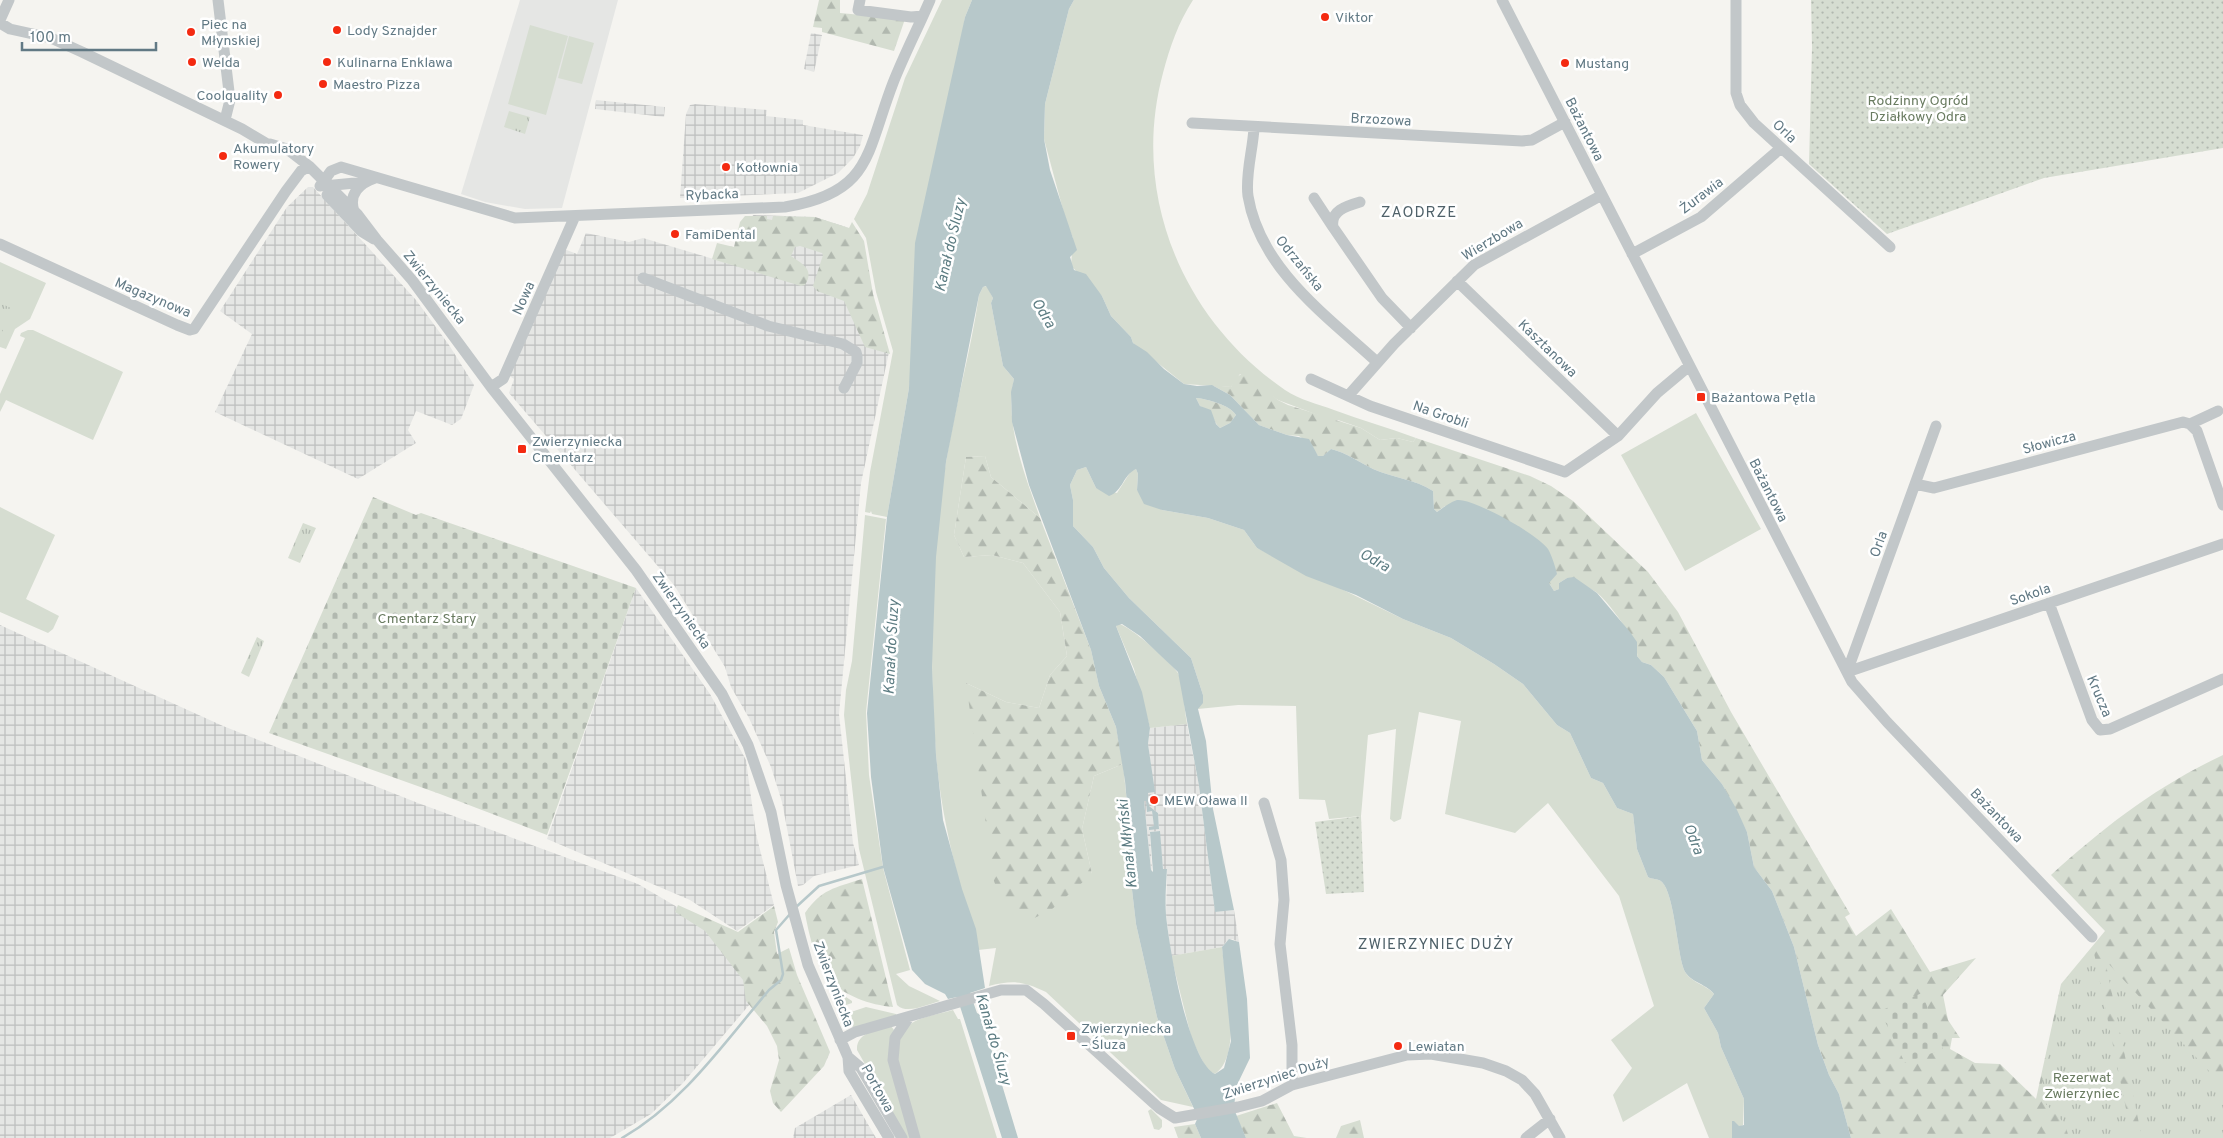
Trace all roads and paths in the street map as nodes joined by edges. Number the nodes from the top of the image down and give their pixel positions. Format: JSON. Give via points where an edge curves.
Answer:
{"nodes":[{"id":1,"x":9,"y":0,"type":"edge"},
{"id":2,"x":218,"y":0,"type":"edge"},
{"id":3,"x":860,"y":0,"type":"edge"},
{"id":4,"x":930,"y":0,"type":"edge"},
{"id":5,"x":1502,"y":0,"type":"edge"},
{"id":6,"x":1736,"y":0,"type":"edge"},
{"id":7,"x":923,"y":16,"type":"junction"},
{"id":8,"x":0,"y":21,"type":"edge"},
{"id":9,"x":225,"y":120,"type":"junction"},
{"id":10,"x":1565,"y":122,"type":"junction"},
{"id":11,"x":1192,"y":123,"type":"dead end"},
{"id":12,"x":1254,"y":128,"type":"junction"},
{"id":13,"x":1781,"y":148,"type":"junction"},
{"id":14,"x":305,"y":168,"type":"junction"},
{"id":15,"x":370,"y":180,"type":"junction"},
{"id":16,"x":324,"y":184,"type":"junction"},
{"id":17,"x":1602,"y":196,"type":"junction"},
{"id":18,"x":1314,"y":198,"type":"dead end"},
{"id":19,"x":1360,"y":202,"type":"dead end"},
{"id":20,"x":354,"y":211,"type":"junction"},
{"id":21,"x":575,"y":216,"type":"junction"},
{"id":22,"x":1333,"y":227,"type":"junction"},
{"id":23,"x":377,"y":240,"type":"junction"},
{"id":24,"x":0,"y":244,"type":"edge"},
{"id":25,"x":1890,"y":247,"type":"dead end"},
{"id":26,"x":1632,"y":254,"type":"junction"},
{"id":27,"x":643,"y":278,"type":"dead end"},
{"id":28,"x":1457,"y":281,"type":"junction"},
{"id":29,"x":1411,"y":328,"type":"junction"},
{"id":30,"x":1377,"y":362,"type":"junction"},
{"id":31,"x":1688,"y":366,"type":"junction"},
{"id":32,"x":1310,"y":379,"type":"dead end"},
{"id":33,"x":491,"y":387,"type":"junction"},
{"id":34,"x":844,"y":388,"type":"dead end"},
{"id":35,"x":1348,"y":396,"type":"junction"},
{"id":36,"x":2218,"y":412,"type":"dead end"},
{"id":37,"x":2190,"y":424,"type":"junction"},
{"id":38,"x":1936,"y":426,"type":"dead end"},
{"id":39,"x":1618,"y":436,"type":"junction"},
{"id":40,"x":1915,"y":484,"type":"junction"},
{"id":41,"x":2223,"y":505,"type":"edge"},
{"id":42,"x":2223,"y":544,"type":"edge"},
{"id":43,"x":2048,"y":603,"type":"junction"},
{"id":44,"x":1846,"y":672,"type":"junction"},
{"id":45,"x":2223,"y":679,"type":"edge"},
{"id":46,"x":1264,"y":803,"type":"dead end"},
{"id":47,"x":2092,"y":937,"type":"dead end"},
{"id":48,"x":910,"y":1017,"type":"junction"},
{"id":49,"x":840,"y":1040,"type":"junction"},
{"id":50,"x":848,"y":1057,"type":"junction"},
{"id":51,"x":1292,"y":1085,"type":"junction"},
{"id":52,"x":1550,"y":1119,"type":"junction"},
{"id":53,"x":889,"y":1138,"type":"edge"},
{"id":54,"x":902,"y":1138,"type":"edge"},
{"id":55,"x":915,"y":1138,"type":"edge"},
{"id":56,"x":1526,"y":1138,"type":"edge"},
{"id":57,"x":1560,"y":1138,"type":"edge"}],
"edges":[{"from":1,"to":8,"type":"street"},
{"from":2,"to":9,"type":"street","via":[[230,100]]},
{"from":3,"to":7,"type":"street","via":[[858,10]]},
{"from":4,"to":7,"type":"street","name":"Rybacka"},
{"from":5,"to":10,"type":"street","name":"Bażantowa"},
{"from":6,"to":13,"type":"street","name":"Orla","via":[[1737,99],[1746,114]]},
{"from":7,"to":21,"type":"street","name":"Rybacka","via":[[893,84],[870,153],[849,181],[830,196],[785,206]]},
{"from":8,"to":9,"type":"street","name":"Zwierzyniecka","via":[[10,29],[51,38]]},
{"from":9,"to":14,"type":"street","name":"Zwierzyniecka","via":[[270,144]]},
{"from":10,"to":12,"type":"street","name":"Brzozowa","via":[[1532,140],[1522,141]]},
{"from":10,"to":17,"type":"street","name":"Bażantowa"},
{"from":11,"to":12,"type":"street","name":"Brzozowa"},
{"from":12,"to":30,"type":"street","name":"Odrzańska","via":[[1248,196],[1262,240],[1305,296]]},
{"from":13,"to":25,"type":"street","name":"Orla"},
{"from":13,"to":26,"type":"street","name":"Żurawia","via":[[1701,217]]},
{"from":14,"to":16,"type":"street","name":"Zwierzyniecka"},
{"from":14,"to":24,"type":"street","name":"Magazynowa","via":[[197,326],[190,330]]},
{"from":15,"to":16,"type":"street","name":"Rybacka"},
{"from":15,"to":16,"type":"street","name":"Rybacka","via":[[341,167],[332,171]]},
{"from":15,"to":20,"type":"street","via":[[359,186],[352,197]]},
{"from":15,"to":21,"type":"street","name":"Rybacka","via":[[502,215],[524,218]]},
{"from":16,"to":20,"type":"street","name":"Zwierzyniecka"},
{"from":16,"to":23,"type":"street","name":"Zwierzyniecka","via":[[361,231]]},
{"from":17,"to":26,"type":"street","name":"Bażantowa"},
{"from":17,"to":28,"type":"street","name":"Wierzbowa","via":[[1493,253]]},
{"from":18,"to":22,"type":"street"},
{"from":19,"to":22,"type":"street","via":[[1335,214]]},
{"from":20,"to":23,"type":"street","name":"Zwierzyniecka"},
{"from":21,"to":33,"type":"street","name":"Nowa","via":[[503,379]]},
{"from":22,"to":29,"type":"street","via":[[1382,298]]},
{"from":23,"to":33,"type":"street","name":"Zwierzyniecka","via":[[430,302]]},
{"from":26,"to":31,"type":"street","name":"Bażantowa"},
{"from":27,"to":34,"type":"street","via":[[768,326],[843,344],[857,356],[857,363]]},
{"from":28,"to":29,"type":"street","name":"Wierzbowa"},
{"from":28,"to":39,"type":"street","name":"Kasztanowa"},
{"from":29,"to":30,"type":"street","name":"Wierzbowa"},
{"from":30,"to":35,"type":"street","name":"Wierzbowa"},
{"from":31,"to":39,"type":"street","via":[[1657,393]]},
{"from":31,"to":44,"type":"street","name":"Bażantowa"},
{"from":32,"to":35,"type":"street","name":"Na Grobli"},
{"from":33,"to":49,"type":"street","name":"Zwierzyniecka","via":[[636,570],[722,694],[748,745],[768,802],[800,940]]},
{"from":35,"to":39,"type":"street","name":"Na Grobli","via":[[1565,472]]},
{"from":36,"to":37,"type":"street","name":"Słowicza"},
{"from":37,"to":40,"type":"street","name":"Słowicza","via":[[2178,423],[1934,488]]},
{"from":37,"to":41,"type":"street","via":[[2197,431]]},
{"from":38,"to":40,"type":"street","name":"Orla"},
{"from":40,"to":44,"type":"street","name":"Orla"},
{"from":42,"to":43,"type":"street","name":"Sokola"},
{"from":43,"to":44,"type":"street","name":"Sokola"},
{"from":43,"to":45,"type":"street","name":"Krucza","via":[[2092,720],[2100,730],[2110,729]]},
{"from":44,"to":47,"type":"street","name":"Bażantowa","via":[[1887,722]]},
{"from":46,"to":51,"type":"street","via":[[1280,860],[1284,900],[1280,944],[1292,1045]]},
{"from":48,"to":49,"type":"street","name":"Zwierzyniec Duży","via":[[855,1032]]},
{"from":48,"to":51,"type":"street","name":"Zwierzyniec Duży","via":[[1001,990],[1026,990],[1159,1108],[1175,1118],[1262,1101]]},
{"from":48,"to":55,"type":"street","via":[[894,1038],[893,1060]]},
{"from":49,"to":50,"type":"street","name":"Zwierzyniecka"},
{"from":50,"to":53,"type":"street","name":"Portowa","via":[[849,1071]]},
{"from":50,"to":54,"type":"street","name":"Portowa","via":[[861,1068]]},
{"from":51,"to":52,"type":"street","name":"Zwierzyniec Duży","via":[[1407,1055],[1454,1056],[1498,1068],[1522,1080],[1536,1094]]},
{"from":52,"to":56,"type":"street"},
{"from":52,"to":57,"type":"street","name":"Zwierzyniec Duży"}]}
